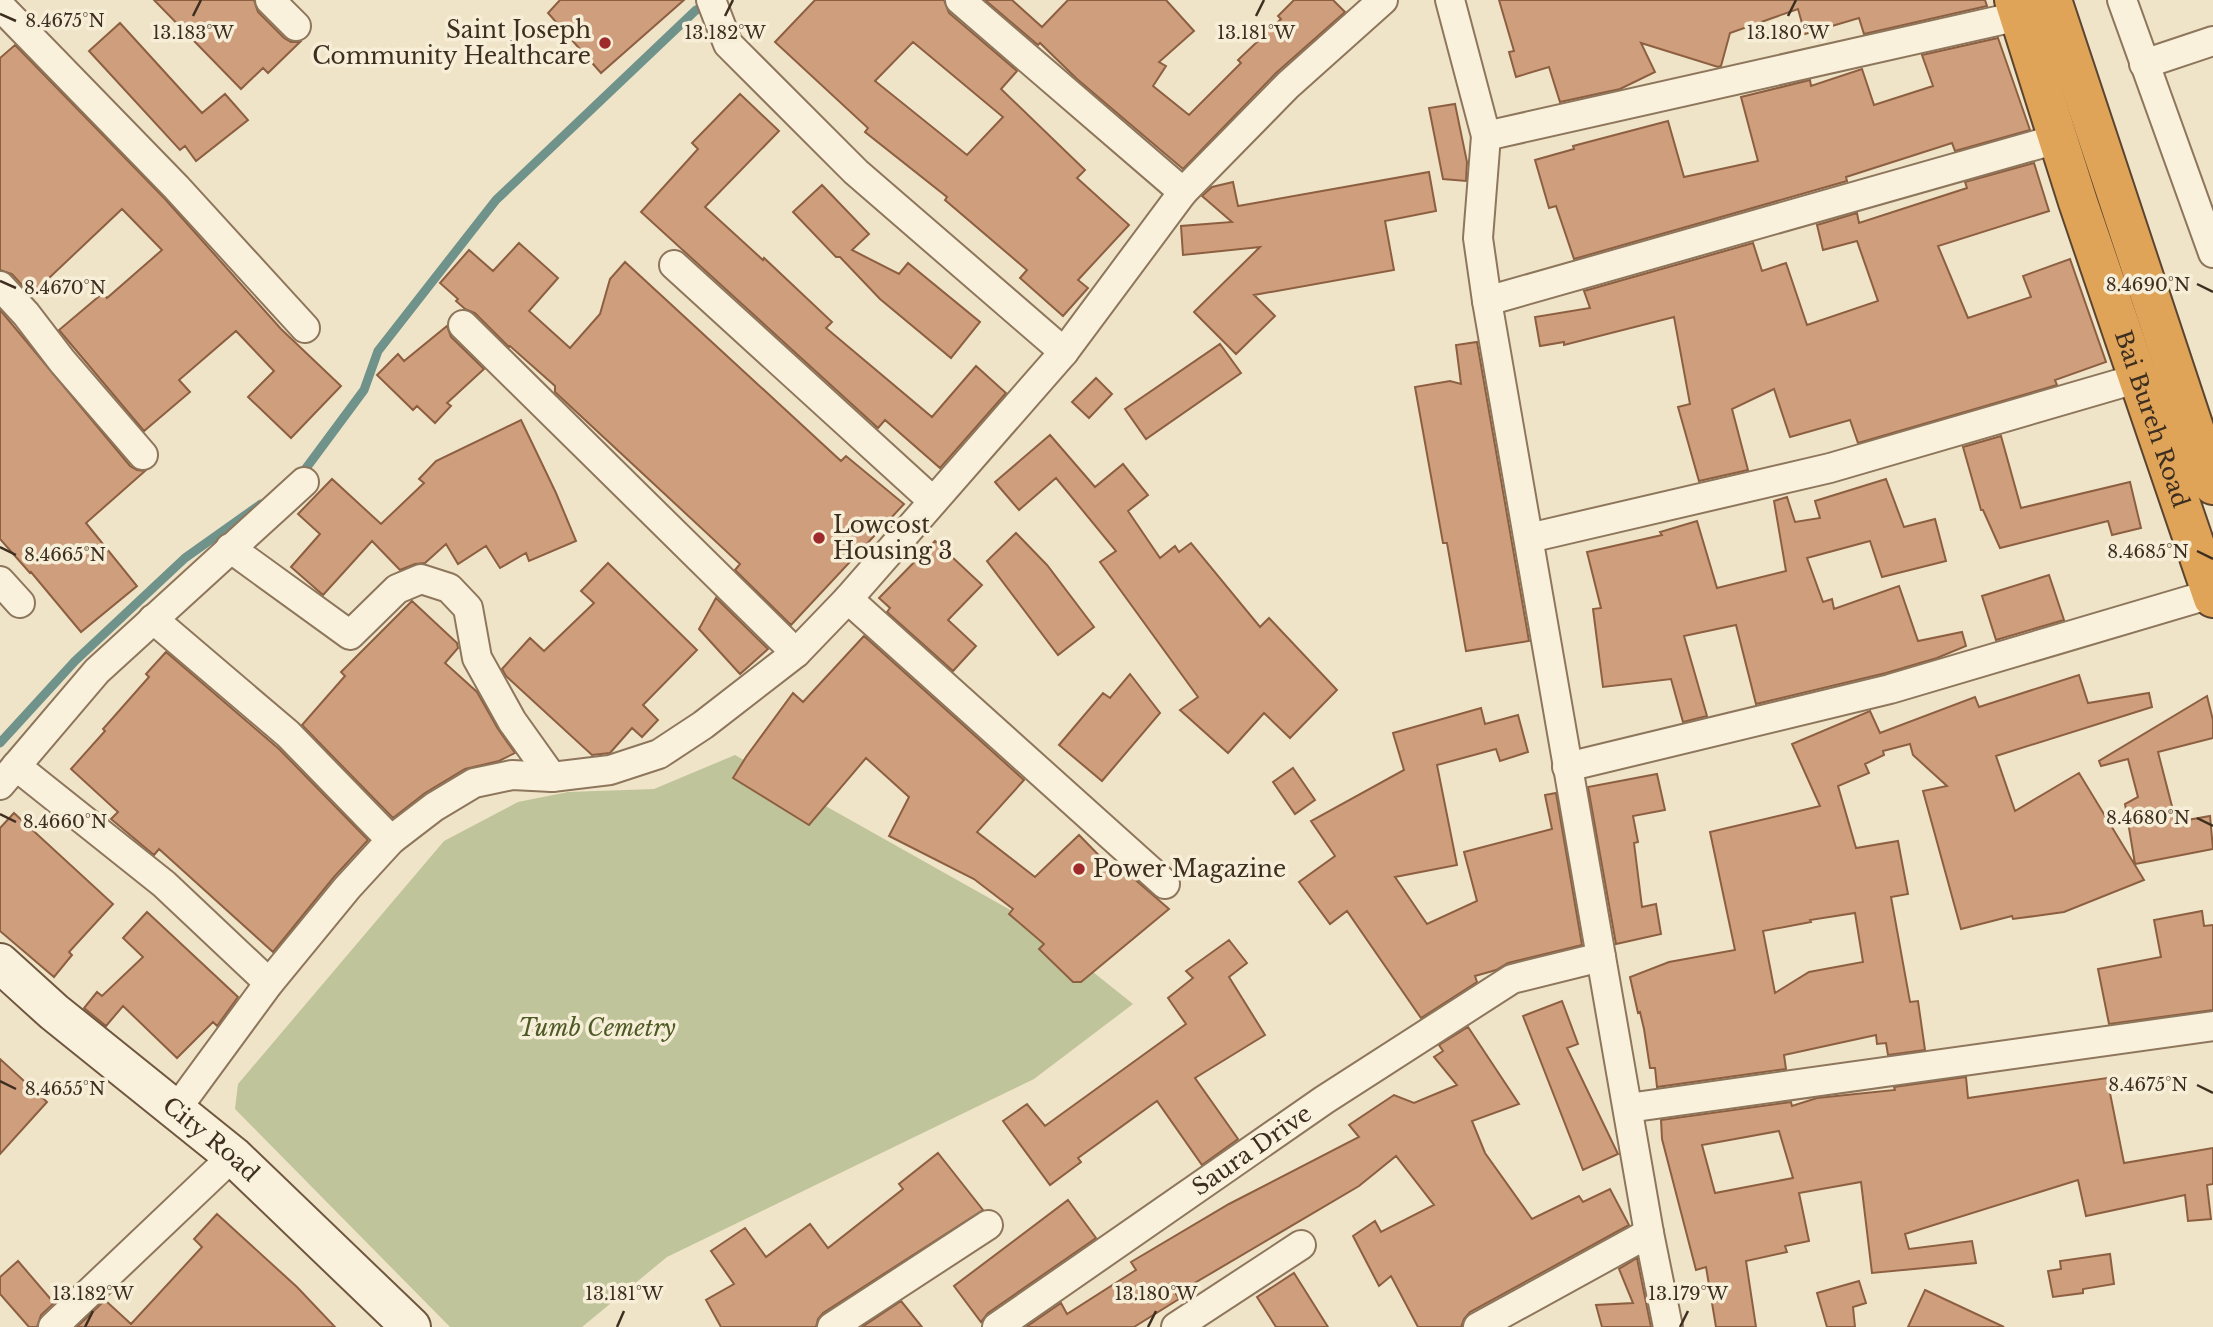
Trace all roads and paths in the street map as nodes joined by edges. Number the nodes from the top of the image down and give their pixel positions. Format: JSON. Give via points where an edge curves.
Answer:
{"nodes":[{"id":1,"x":270,"y":0,"type":"edge"},
{"id":2,"x":711,"y":0,"type":"edge"},
{"id":3,"x":960,"y":0,"type":"edge"},
{"id":4,"x":1382,"y":0,"type":"edge"},
{"id":5,"x":1450,"y":0,"type":"edge"},
{"id":6,"x":2122,"y":0,"type":"edge"},
{"id":7,"x":2029,"y":5,"type":"edge"},
{"id":8,"x":0,"y":6,"type":"edge"},
{"id":9,"x":296,"y":26,"type":"dead end"},
{"id":10,"x":2213,"y":41,"type":"edge"},
{"id":11,"x":2144,"y":64,"type":"junction"},
{"id":12,"x":1486,"y":136,"type":"junction"},
{"id":13,"x":2057,"y":139,"type":"junction"},
{"id":14,"x":1183,"y":192,"type":"junction"},
{"id":15,"x":2213,"y":253,"type":"edge"},
{"id":16,"x":674,"y":265,"type":"dead end"},
{"id":17,"x":0,"y":286,"type":"edge"},
{"id":18,"x":1487,"y":301,"type":"junction"},
{"id":19,"x":463,"y":325,"type":"dead end"},
{"id":20,"x":305,"y":328,"type":"dead end"},
{"id":21,"x":1064,"y":352,"type":"junction"},
{"id":22,"x":2139,"y":378,"type":"junction"},
{"id":23,"x":143,"y":455,"type":"dead end"},
{"id":24,"x":304,"y":481,"type":"dead end"},
{"id":25,"x":2213,"y":485,"type":"edge"},
{"id":26,"x":933,"y":500,"type":"junction"},
{"id":27,"x":1529,"y":538,"type":"junction"},
{"id":28,"x":230,"y":548,"type":"junction"},
{"id":29,"x":0,"y":581,"type":"edge"},
{"id":30,"x":2212,"y":596,"type":"edge"},
{"id":31,"x":848,"y":599,"type":"junction"},
{"id":32,"x":20,"y":603,"type":"dead end"},
{"id":33,"x":153,"y":619,"type":"junction"},
{"id":34,"x":796,"y":653,"type":"junction"},
{"id":35,"x":1567,"y":767,"type":"junction"},
{"id":36,"x":8,"y":776,"type":"edge"},
{"id":37,"x":552,"y":777,"type":"junction"},
{"id":38,"x":391,"y":840,"type":"junction"},
{"id":39,"x":1165,"y":884,"type":"dead end"},
{"id":40,"x":1601,"y":957,"type":"junction"},
{"id":41,"x":0,"y":963,"type":"edge"},
{"id":42,"x":269,"y":983,"type":"junction"},
{"id":43,"x":2213,"y":1026,"type":"edge"},
{"id":44,"x":1628,"y":1108,"type":"junction"},
{"id":45,"x":175,"y":1111,"type":"junction"},
{"id":46,"x":233,"y":1156,"type":"junction"},
{"id":47,"x":988,"y":1225,"type":"dead end"},
{"id":48,"x":1649,"y":1233,"type":"junction"},
{"id":49,"x":1301,"y":1245,"type":"dead end"},
{"id":50,"x":53,"y":1327,"type":"edge"},
{"id":51,"x":411,"y":1327,"type":"edge"},
{"id":52,"x":832,"y":1327,"type":"edge"},
{"id":53,"x":997,"y":1327,"type":"edge"},
{"id":54,"x":1176,"y":1327,"type":"edge"},
{"id":55,"x":1478,"y":1327,"type":"edge"},
{"id":56,"x":1668,"y":1327,"type":"edge"}],
"edges":[{"from":1,"to":9,"type":"street"},
{"from":2,"to":21,"type":"street","via":[[728,44],[856,172]]},
{"from":3,"to":14,"type":"street"},
{"from":4,"to":14,"type":"street","via":[[1288,85]]},
{"from":5,"to":12,"type":"street"},
{"from":6,"to":11,"type":"street"},
{"from":7,"to":12,"type":"street"},
{"from":7,"to":13,"type":"highway","name":"Bai Bureh Road"},
{"from":7,"to":25,"type":"highway","name":"Bai Bureh Road"},
{"from":8,"to":20,"type":"street"},
{"from":10,"to":11,"type":"street"},
{"from":11,"to":15,"type":"street"},
{"from":12,"to":18,"type":"street","via":[[1478,238]]},
{"from":13,"to":18,"type":"street"},
{"from":13,"to":22,"type":"highway","name":"Bai Bureh Road"},
{"from":14,"to":21,"type":"street"},
{"from":16,"to":26,"type":"street"},
{"from":17,"to":23,"type":"street"},
{"from":18,"to":27,"type":"street"},
{"from":19,"to":34,"type":"street"},
{"from":21,"to":26,"type":"street"},
{"from":22,"to":27,"type":"street","via":[[1830,468]]},
{"from":22,"to":30,"type":"highway","name":"Bai Bureh Road"},
{"from":24,"to":28,"type":"street"},
{"from":26,"to":31,"type":"street"},
{"from":27,"to":35,"type":"street"},
{"from":28,"to":33,"type":"street"},
{"from":28,"to":37,"type":"street","via":[[350,635],[397,589],[421,579],[449,588],[468,608],[477,658],[512,721]]},
{"from":29,"to":32,"type":"street"},
{"from":30,"to":35,"type":"street","via":[[1890,689]]},
{"from":31,"to":34,"type":"street"},
{"from":31,"to":39,"type":"street"},
{"from":33,"to":36,"type":"street","via":[[97,671]]},
{"from":33,"to":38,"type":"street","via":[[288,734]]},
{"from":34,"to":37,"type":"street","via":[[659,754],[610,770]]},
{"from":35,"to":40,"type":"street"},
{"from":36,"to":42,"type":"street","via":[[164,884]]},
{"from":37,"to":38,"type":"street","via":[[512,775],[474,783]]},
{"from":38,"to":42,"type":"street"},
{"from":40,"to":44,"type":"street"},
{"from":40,"to":53,"type":"street","name":"Saura Drive","via":[[1512,979],[1324,1100]]},
{"from":41,"to":45,"type":"main road","name":"City Road"},
{"from":42,"to":45,"type":"street"},
{"from":43,"to":44,"type":"street"},
{"from":44,"to":48,"type":"street"},
{"from":45,"to":46,"type":"main road","name":"City Road"},
{"from":46,"to":50,"type":"street"},
{"from":46,"to":51,"type":"main road","name":"City Road"},
{"from":47,"to":52,"type":"street"},
{"from":48,"to":55,"type":"street"},
{"from":48,"to":56,"type":"street"},
{"from":49,"to":54,"type":"street"}]}
